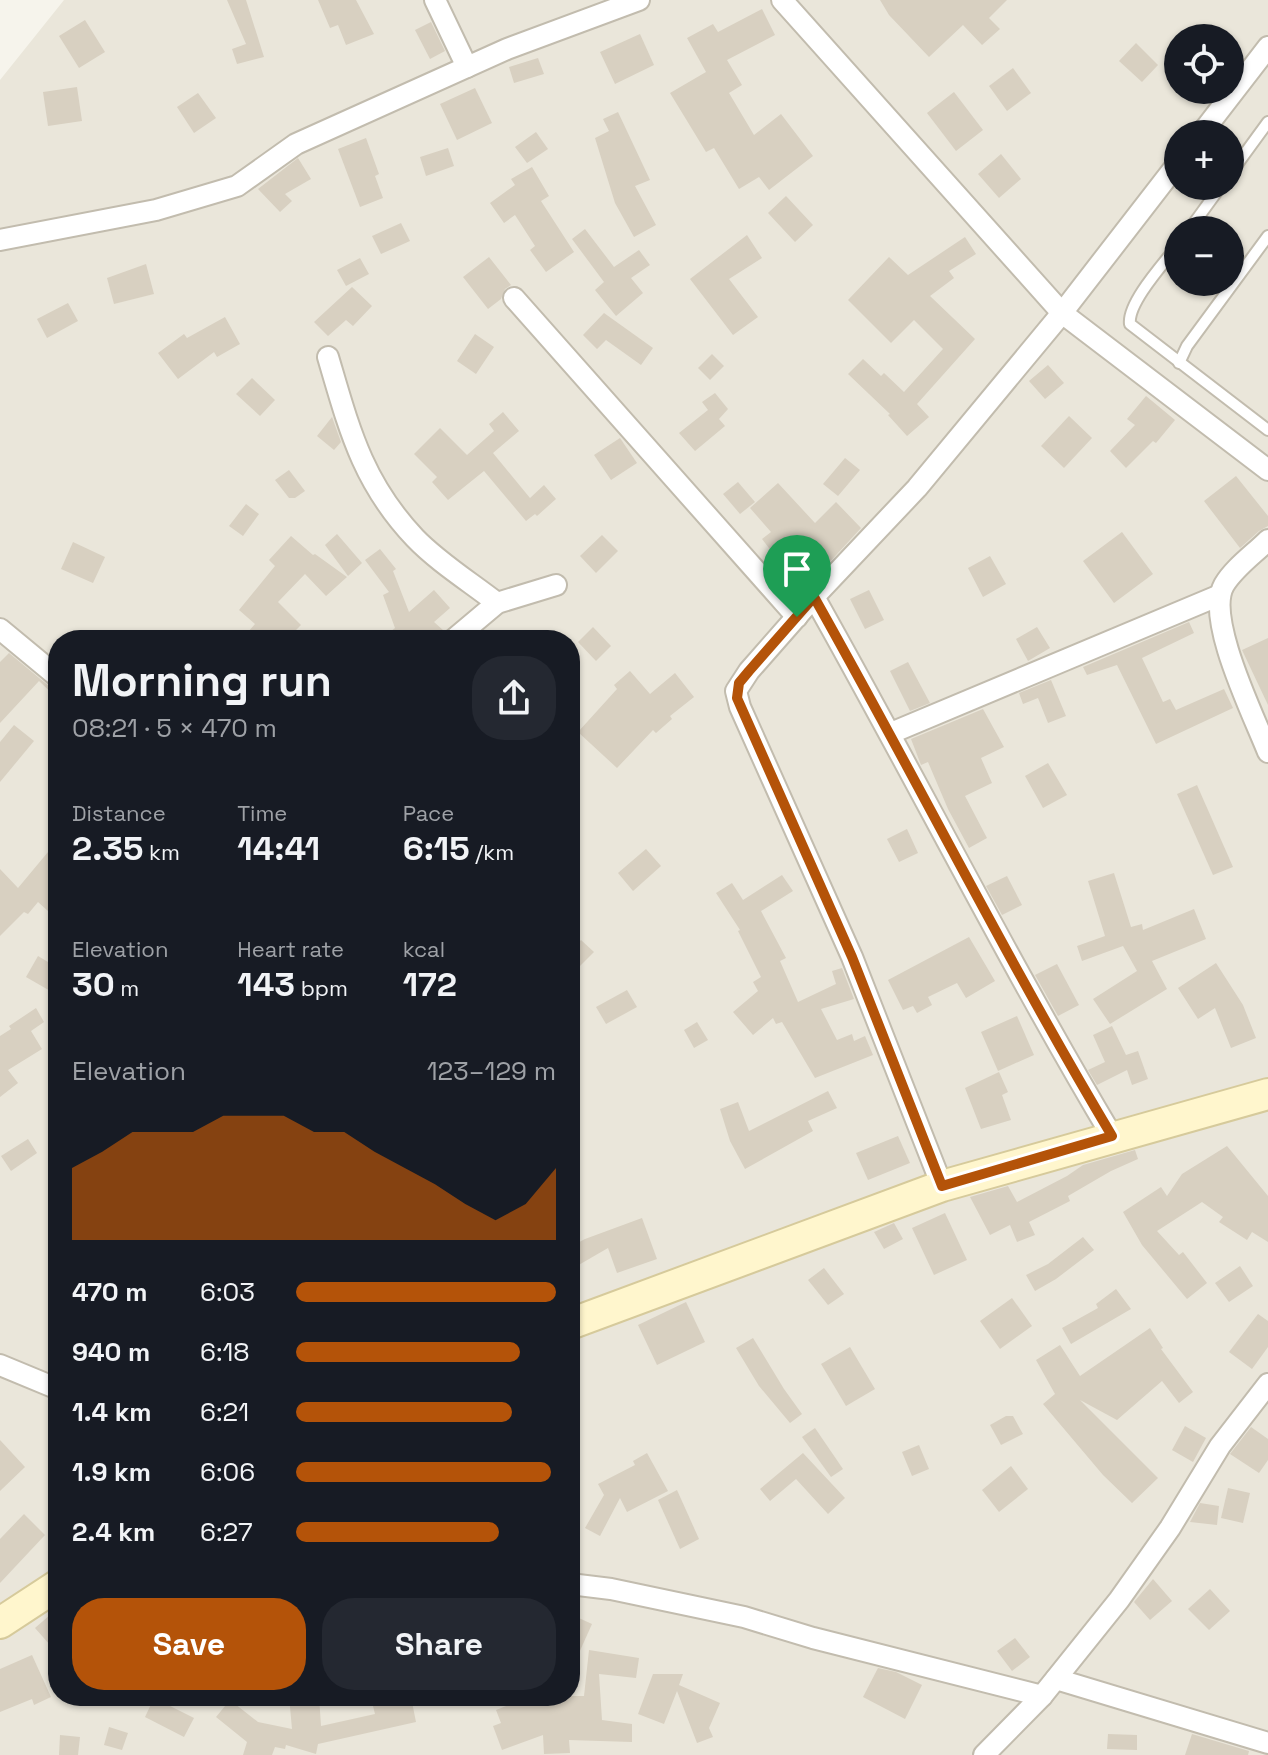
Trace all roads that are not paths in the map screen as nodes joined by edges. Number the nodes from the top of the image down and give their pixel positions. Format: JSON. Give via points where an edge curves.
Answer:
{"nodes":[{"id":1,"x":435,"y":0,"type":"edge"},
{"id":2,"x":639,"y":0,"type":"edge"},
{"id":3,"x":782,"y":0,"type":"edge"},
{"id":4,"x":1268,"y":47,"type":"edge"},
{"id":5,"x":467,"y":67,"type":"junction"},
{"id":6,"x":1212,"y":120,"type":"edge"},
{"id":7,"x":1268,"y":122,"type":"edge"},
{"id":8,"x":1244,"y":155,"type":"edge"},
{"id":9,"x":1164,"y":181,"type":"edge"},
{"id":10,"x":1268,"y":236,"type":"edge"},
{"id":11,"x":0,"y":240,"type":"edge"},
{"id":12,"x":1164,"y":264,"type":"edge"},
{"id":13,"x":514,"y":298,"type":"dead end"},
{"id":14,"x":1062,"y":313,"type":"junction"},
{"id":15,"x":328,"y":357,"type":"dead end"},
{"id":16,"x":1179,"y":363,"type":"junction"},
{"id":17,"x":1268,"y":430,"type":"edge"},
{"id":18,"x":1268,"y":470,"type":"edge"},
{"id":19,"x":1268,"y":540,"type":"edge"},
{"id":20,"x":556,"y":585,"type":"dead end"},
{"id":21,"x":1220,"y":595,"type":"junction"},
{"id":22,"x":814,"y":597,"type":"junction"},
{"id":23,"x":497,"y":603,"type":"junction"},
{"id":24,"x":797,"y":617,"type":"junction"},
{"id":25,"x":0,"y":629,"type":"edge"},
{"id":26,"x":465,"y":630,"type":"edge"},
{"id":27,"x":48,"y":669,"type":"edge"},
{"id":28,"x":891,"y":733,"type":"junction"},
{"id":29,"x":1268,"y":752,"type":"edge"},
{"id":30,"x":1268,"y":1094,"type":"edge"},
{"id":31,"x":1112,"y":1136,"type":"junction"},
{"id":32,"x":942,"y":1186,"type":"junction"},
{"id":33,"x":580,"y":1320,"type":"edge"},
{"id":34,"x":0,"y":1365,"type":"edge"},
{"id":35,"x":1268,"y":1384,"type":"edge"},
{"id":36,"x":48,"y":1385,"type":"edge"},
{"id":37,"x":580,"y":1585,"type":"edge"},
{"id":38,"x":48,"y":1592,"type":"edge"},
{"id":39,"x":0,"y":1623,"type":"edge"},
{"id":40,"x":1056,"y":1679,"type":"junction"},
{"id":41,"x":1042,"y":1696,"type":"junction"},
{"id":42,"x":1268,"y":1743,"type":"edge"},
{"id":43,"x":984,"y":1755,"type":"edge"}],
"edges":[{"from":1,"to":5,"type":"street"},
{"from":2,"to":5,"type":"street"},
{"from":3,"to":14,"type":"street"},
{"from":4,"to":6,"type":"street"},
{"from":5,"to":11,"type":"street","via":[[296,144],[237,186],[156,210]]},
{"from":7,"to":8,"type":"lane"},
{"from":9,"to":14,"type":"street"},
{"from":10,"to":16,"type":"lane"},
{"from":12,"to":16,"type":"lane","via":[[1129,321]]},
{"from":13,"to":24,"type":"street"},
{"from":14,"to":18,"type":"street"},
{"from":14,"to":22,"type":"street","via":[[917,488]]},
{"from":15,"to":23,"type":"street","via":[[353,442],[376,490],[416,539]]},
{"from":16,"to":17,"type":"lane"},
{"from":19,"to":21,"type":"street"},
{"from":20,"to":23,"type":"street"},
{"from":21,"to":28,"type":"street"},
{"from":21,"to":29,"type":"street","via":[[1225,642]]},
{"from":22,"to":24,"type":"street"},
{"from":22,"to":28,"type":"street"},
{"from":23,"to":26,"type":"street"},
{"from":24,"to":32,"type":"street","via":[[739,683],[737,698],[852,957]]},
{"from":25,"to":27,"type":"street"},
{"from":28,"to":31,"type":"street","via":[[1049,1030]]},
{"from":30,"to":31,"type":"street"},
{"from":31,"to":32,"type":"street"},
{"from":32,"to":33,"type":"street"},
{"from":34,"to":36,"type":"street"},
{"from":35,"to":40,"type":"street","via":[[1220,1446],[1119,1600]]},
{"from":37,"to":41,"type":"street","via":[[744,1617]]},
{"from":38,"to":39,"type":"street"},
{"from":40,"to":41,"type":"street"},
{"from":40,"to":42,"type":"street"},
{"from":41,"to":43,"type":"street"}]}
